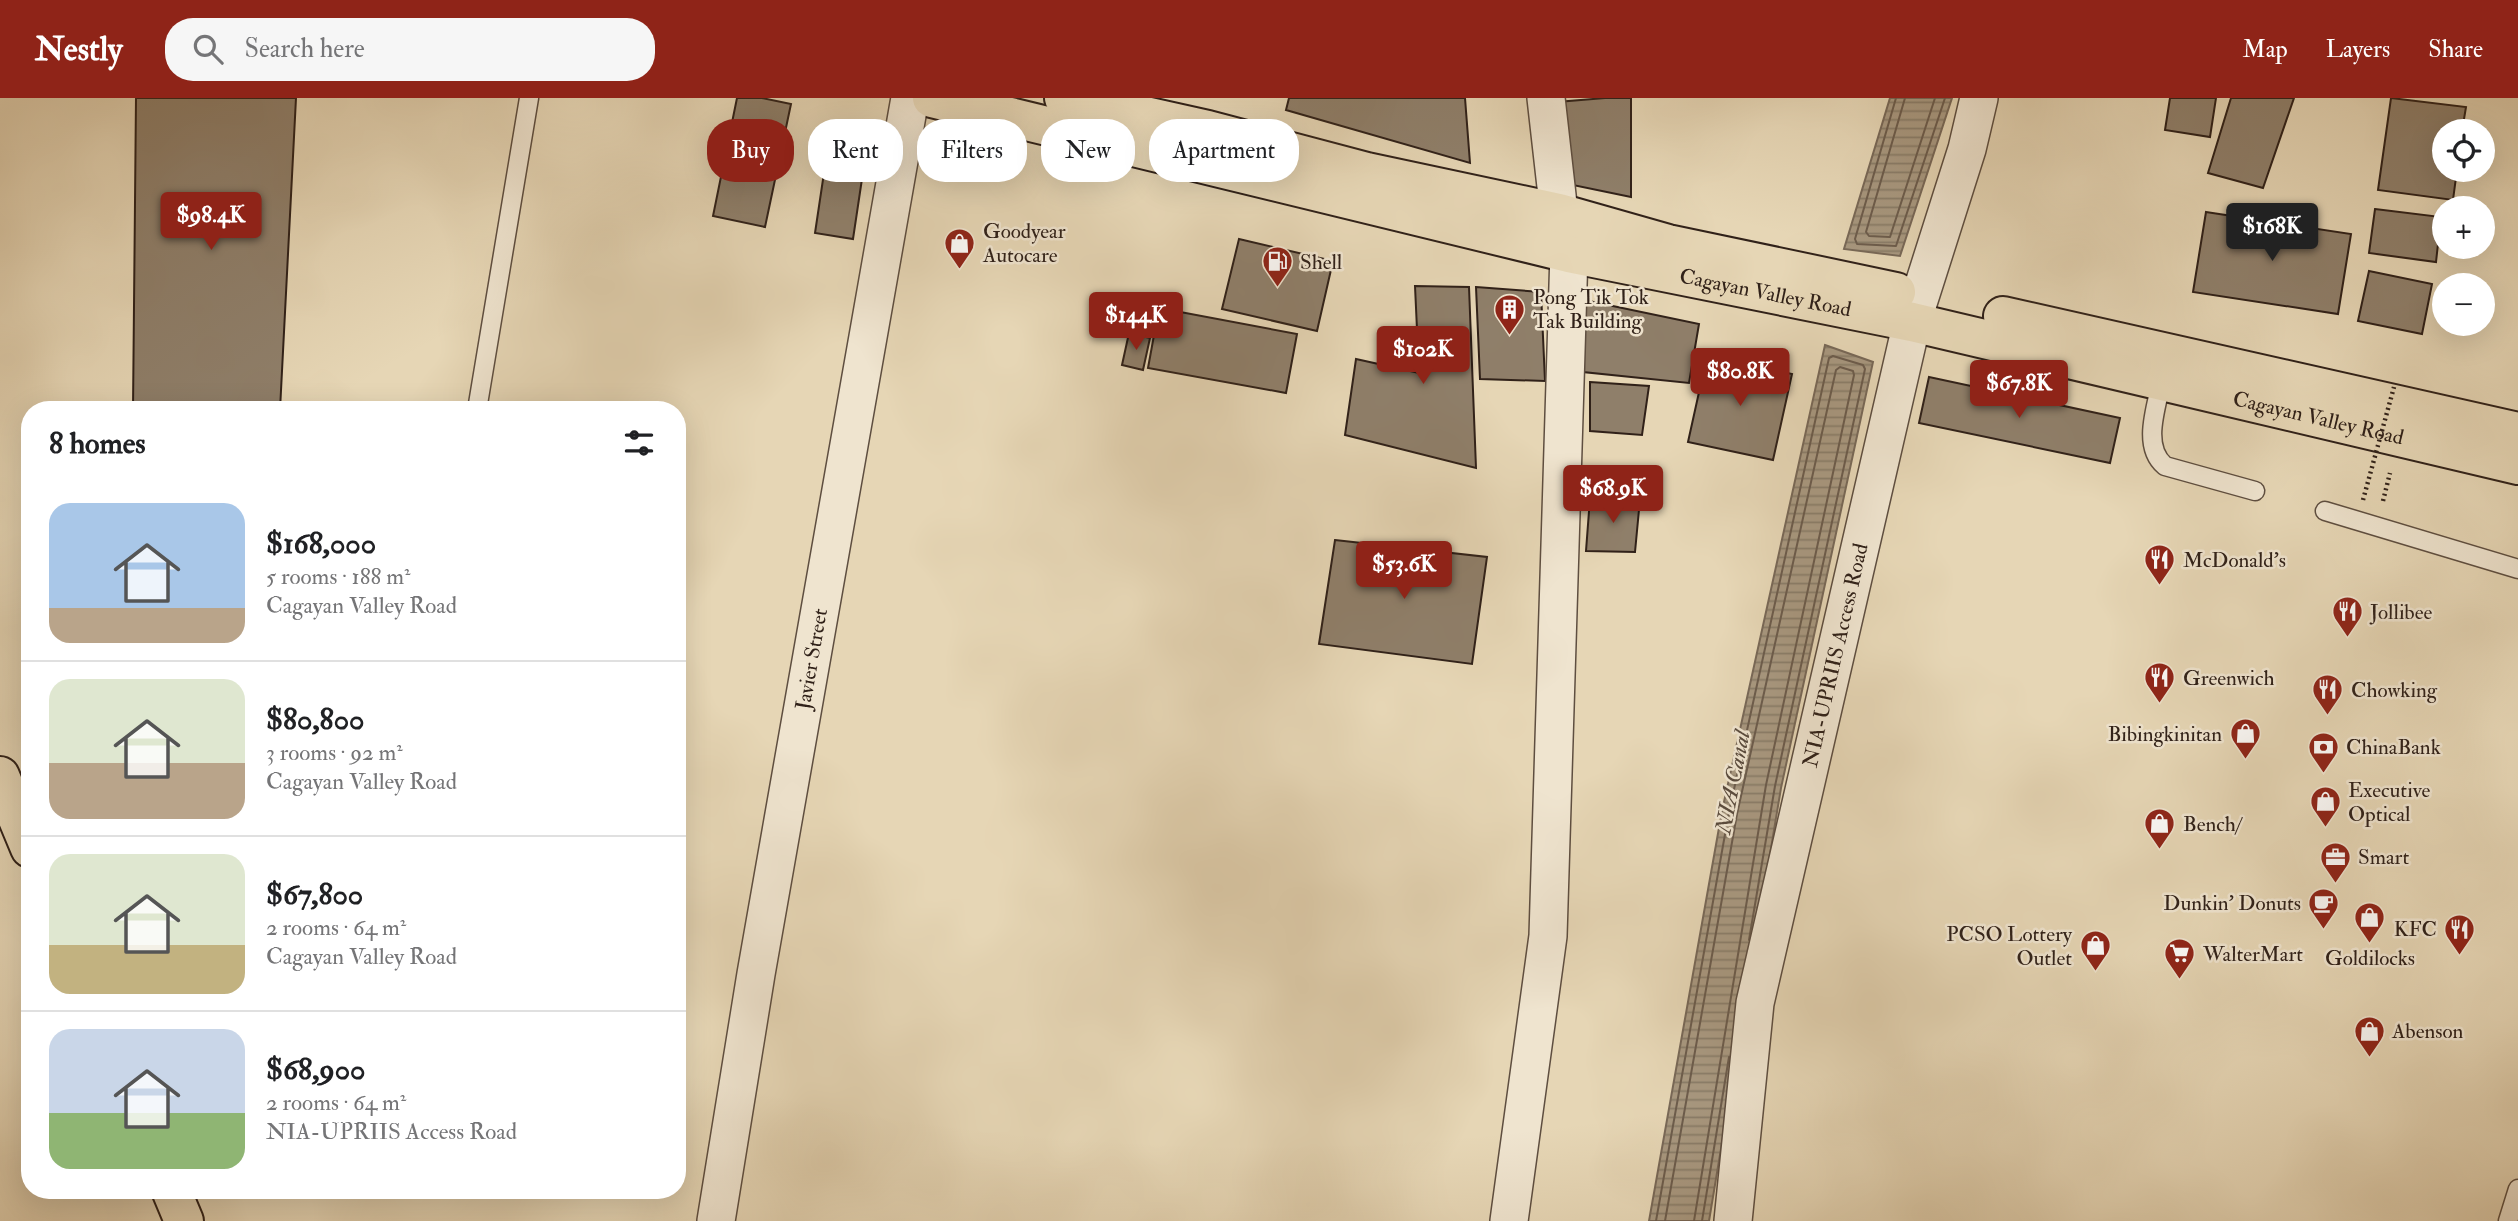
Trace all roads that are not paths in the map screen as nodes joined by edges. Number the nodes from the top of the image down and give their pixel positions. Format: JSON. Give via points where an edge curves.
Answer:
{"nodes":[{"id":1,"x":529,"y":98,"type":"edge"},
{"id":2,"x":910,"y":98,"type":"edge"},
{"id":3,"x":932,"y":98,"type":"edge"},
{"id":4,"x":1064,"y":98,"type":"edge"},
{"id":5,"x":1546,"y":98,"type":"edge"},
{"id":6,"x":1979,"y":98,"type":"edge"},
{"id":7,"x":1559,"y":213,"type":"junction"},
{"id":8,"x":1569,"y":253,"type":"junction"},
{"id":9,"x":1915,"y":310,"type":"junction"},
{"id":10,"x":2161,"y":379,"type":"junction"},
{"id":11,"x":478,"y":401,"type":"edge"},
{"id":12,"x":2518,"y":432,"type":"edge"},
{"id":13,"x":2518,"y":465,"type":"edge"},
{"id":14,"x":2255,"y":491,"type":"dead end"},
{"id":15,"x":2325,"y":511,"type":"dead end"},
{"id":16,"x":2518,"y":569,"type":"edge"},
{"id":17,"x":0,"y":776,"type":"edge"},
{"id":18,"x":21,"y":826,"type":"edge"},
{"id":19,"x":2518,"y":1189,"type":"edge"},
{"id":20,"x":175,"y":1199,"type":"edge"},
{"id":21,"x":184,"y":1221,"type":"edge"},
{"id":22,"x":716,"y":1221,"type":"edge"},
{"id":23,"x":1509,"y":1221,"type":"edge"},
{"id":24,"x":1733,"y":1221,"type":"edge"},
{"id":25,"x":2508,"y":1221,"type":"edge"}],
"edges":[{"from":1,"to":11,"type":"lane"},
{"from":2,"to":22,"type":"street","name":"Javier Street"},
{"from":3,"to":8,"type":"highway","name":"Cagayan Valley Road"},
{"from":4,"to":7,"type":"highway","name":"Cagayan Valley Road","via":[[1367,172]]},
{"from":5,"to":7,"type":"street"},
{"from":6,"to":9,"type":"street","name":"NIA-UPRIIS Access Road","via":[[1968,149]]},
{"from":7,"to":8,"type":"street"},
{"from":7,"to":9,"type":"highway","name":"Cagayan Valley Road"},
{"from":8,"to":9,"type":"highway","name":"Cagayan Valley Road"},
{"from":8,"to":23,"type":"street","via":[[1548,936]]},
{"from":9,"to":10,"type":"highway","name":"Cagayan Valley Road"},
{"from":9,"to":12,"type":"highway","name":"Cagayan Valley Road"},
{"from":9,"to":24,"type":"street","name":"NIA-UPRIIS Access Road","via":[[1755,1003]]},
{"from":10,"to":13,"type":"highway","name":"Cagayan Valley Road"},
{"from":10,"to":14,"type":"lane","via":[[2151,444],[2155,458],[2165,466]]},
{"from":15,"to":16,"type":"lane"},
{"from":17,"to":18,"type":"highway"},
{"from":19,"to":25,"type":"lane"},
{"from":20,"to":21,"type":"highway"}]}
